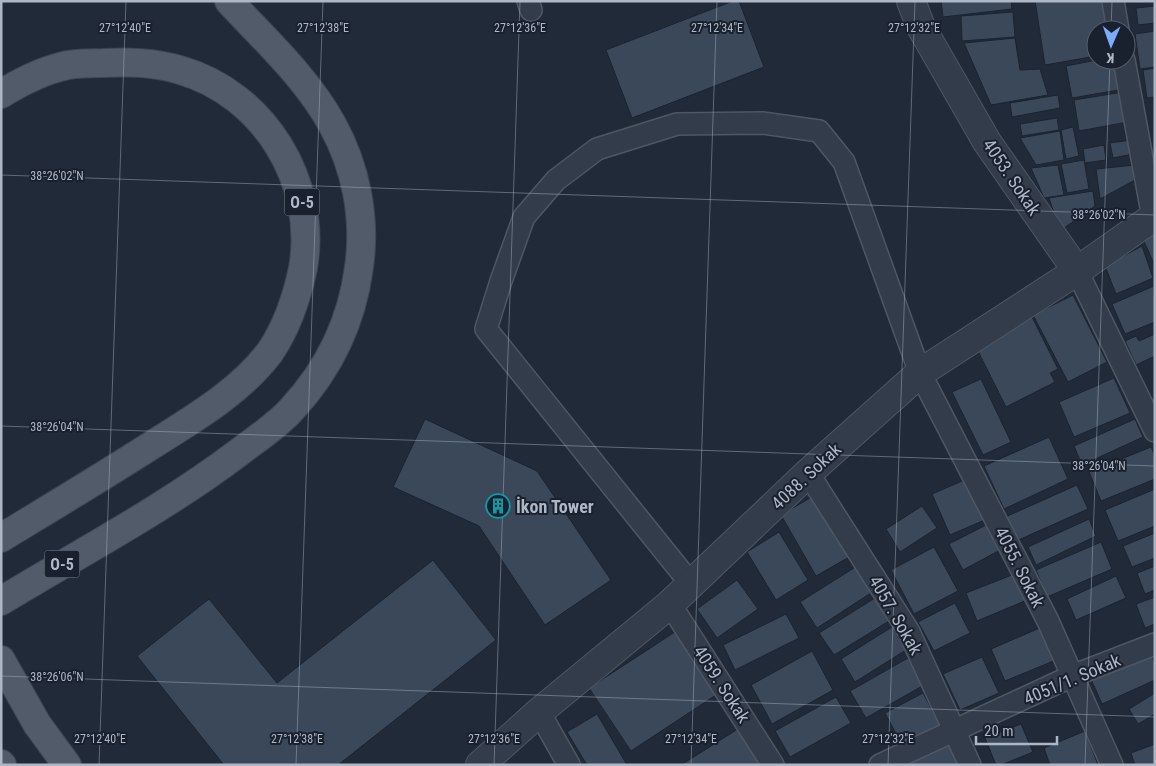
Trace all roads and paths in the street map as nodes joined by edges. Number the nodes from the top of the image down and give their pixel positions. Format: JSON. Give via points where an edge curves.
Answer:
{"nodes":[{"id":1,"x":229,"y":1,"type":"edge"},
{"id":2,"x":911,"y":1,"type":"edge"},
{"id":3,"x":1113,"y":1,"type":"edge"},
{"id":4,"x":1116,"y":20,"type":"edge"},
{"id":5,"x":1126,"y":70,"type":"edge"},
{"id":6,"x":1,"y":94,"type":"edge"},
{"id":7,"x":1154,"y":217,"type":"edge"},
{"id":8,"x":1077,"y":271,"type":"junction"},
{"id":9,"x":920,"y":373,"type":"junction"},
{"id":10,"x":1155,"y":431,"type":"edge"},
{"id":11,"x":808,"y":473,"type":"junction"},
{"id":12,"x":1,"y":538,"type":"edge"},
{"id":13,"x":690,"y":584,"type":"junction"},
{"id":14,"x":1,"y":601,"type":"edge"},
{"id":15,"x":670,"y":604,"type":"junction"},
{"id":16,"x":1155,"y":644,"type":"edge"},
{"id":17,"x":1,"y":660,"type":"edge"},
{"id":18,"x":1072,"y":676,"type":"junction"},
{"id":19,"x":539,"y":712,"type":"junction"},
{"id":20,"x":955,"y":731,"type":"junction"},
{"id":21,"x":67,"y":765,"type":"edge"},
{"id":22,"x":480,"y":765,"type":"edge"},
{"id":23,"x":569,"y":765,"type":"edge"},
{"id":24,"x":773,"y":765,"type":"edge"},
{"id":25,"x":880,"y":765,"type":"edge"},
{"id":26,"x":970,"y":765,"type":"edge"},
{"id":27,"x":1112,"y":765,"type":"edge"}],
"edges":[{"from":1,"to":14,"type":"main road","number":"O-5","via":[[315,97],[339,140],[360,206],[361,245],[350,311],[335,347],[306,393],[291,410],[217,469]]},
{"from":2,"to":8,"type":"street","name":"4053. Sokak","via":[[921,27],[987,142]]},
{"from":3,"to":4,"type":"street"},
{"from":5,"to":7,"type":"street"},
{"from":6,"to":12,"type":"main road","number":"O-5","via":[[42,73],[67,65],[148,63],[182,70],[204,79],[256,116],[283,152],[301,196],[306,236],[301,275],[288,318],[270,352],[244,379],[215,403]]},
{"from":7,"to":8,"type":"street","name":"4088. Sokak"},
{"from":8,"to":9,"type":"street","name":"4088. Sokak"},
{"from":8,"to":10,"type":"street","name":"4053. Sokak"},
{"from":9,"to":11,"type":"street","name":"4088. Sokak"},
{"from":9,"to":13,"type":"street","name":"4055. Sokak","via":[[844,162],[819,131],[762,123],[677,124],[597,150],[556,180],[524,217],[486,329]]},
{"from":9,"to":18,"type":"street","name":"4055. Sokak","via":[[1048,621]]},
{"from":11,"to":13,"type":"street","name":"4088. Sokak"},
{"from":11,"to":20,"type":"street","name":"4057. Sokak","via":[[909,632]]},
{"from":13,"to":15,"type":"street","name":"4088. Sokak"},
{"from":15,"to":19,"type":"street","name":"4088. Sokak"},
{"from":15,"to":24,"type":"street","name":"4059. Sokak"},
{"from":16,"to":18,"type":"street","name":"4051/1. Sokak"},
{"from":17,"to":21,"type":"main road","via":[[36,724]]},
{"from":18,"to":20,"type":"street","name":"4051/1. Sokak"},
{"from":18,"to":27,"type":"street","name":"4055. Sokak"},
{"from":19,"to":22,"type":"street","name":"4088. Sokak"},
{"from":19,"to":23,"type":"street"},
{"from":20,"to":25,"type":"street","name":"4051/1. Sokak"},
{"from":20,"to":26,"type":"street","name":"4057. Sokak"}]}
